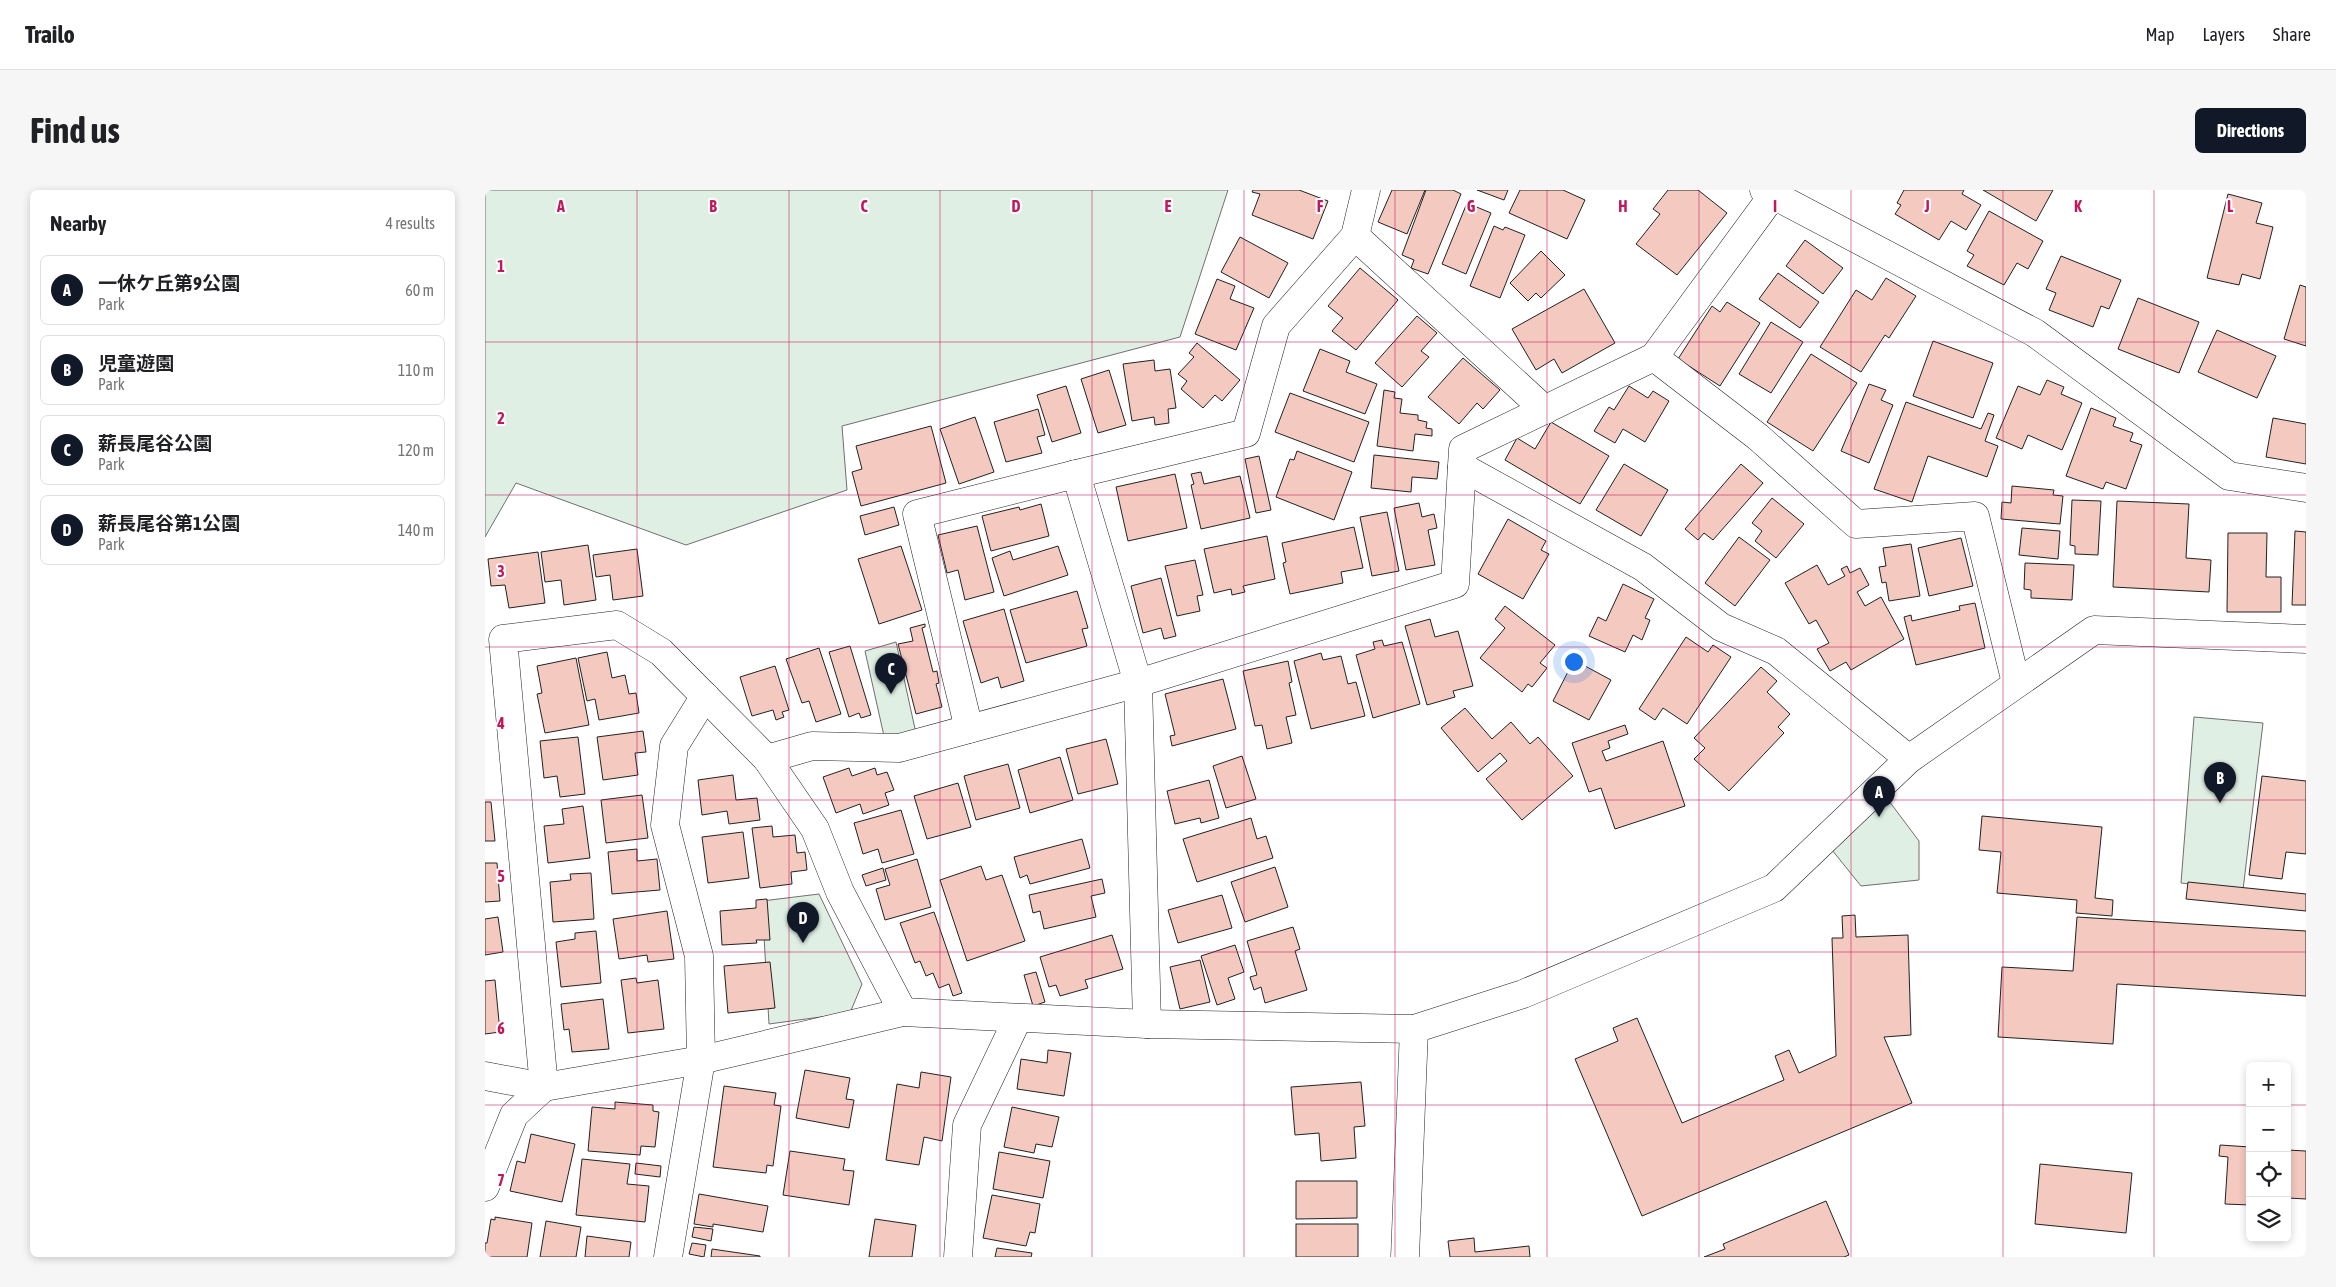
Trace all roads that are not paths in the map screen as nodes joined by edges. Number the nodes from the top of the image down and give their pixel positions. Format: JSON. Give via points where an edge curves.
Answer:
{"nodes":[{"id":1,"x":1366,"y":190,"type":"edge"},
{"id":2,"x":1769,"y":192,"type":"edge"},
{"id":3,"x":1355,"y":236,"type":"junction"},
{"id":4,"x":1654,"y":357,"type":"junction"},
{"id":5,"x":1545,"y":410,"type":"junction"},
{"id":6,"x":1462,"y":467,"type":"junction"},
{"id":7,"x":1076,"y":474,"type":"junction"},
{"id":8,"x":2306,"y":488,"type":"edge"},
{"id":9,"x":2306,"y":639,"type":"edge"},
{"id":10,"x":1138,"y":683,"type":"junction"},
{"id":11,"x":2016,"y":683,"type":"junction"},
{"id":12,"x":705,"y":696,"type":"junction"},
{"id":13,"x":497,"y":697,"type":"edge"},
{"id":14,"x":969,"y":729,"type":"junction"},
{"id":15,"x":767,"y":759,"type":"junction"},
{"id":16,"x":1909,"y":759,"type":"junction"},
{"id":17,"x":903,"y":1012,"type":"junction"},
{"id":18,"x":1018,"y":1018,"type":"junction"},
{"id":19,"x":1147,"y":1024,"type":"junction"},
{"id":20,"x":1414,"y":1029,"type":"junction"},
{"id":21,"x":701,"y":1060,"type":"junction"},
{"id":22,"x":485,"y":1076,"type":"edge"},
{"id":23,"x":544,"y":1086,"type":"junction"},
{"id":24,"x":485,"y":1186,"type":"edge"},
{"id":25,"x":668,"y":1257,"type":"edge"},
{"id":26,"x":958,"y":1257,"type":"edge"},
{"id":27,"x":1405,"y":1257,"type":"edge"}],
"edges":[{"from":1,"to":3,"type":"street"},
{"from":2,"to":4,"type":"street"},
{"from":2,"to":8,"type":"street","via":[[2035,333],[2229,476]]},
{"from":3,"to":5,"type":"street"},
{"from":3,"to":7,"type":"street","via":[[1276,326],[1246,434]]},
{"from":4,"to":5,"type":"street"},
{"from":4,"to":11,"type":"street","via":[[1758,437],[1855,524],[1975,516]]},
{"from":5,"to":6,"type":"street","via":[[1463,450]]},
{"from":6,"to":10,"type":"street","via":[[1455,584]]},
{"from":6,"to":16,"type":"street","via":[[1643,567],[1721,627],[1776,651]]},
{"from":7,"to":10,"type":"street"},
{"from":7,"to":14,"type":"street","via":[[917,514]]},
{"from":9,"to":11,"type":"street","via":[[2094,630]]},
{"from":10,"to":14,"type":"street"},
{"from":10,"to":19,"type":"street"},
{"from":11,"to":16,"type":"street"},
{"from":12,"to":13,"type":"street","via":[[661,652],[617,625],[503,639]]},
{"from":12,"to":15,"type":"street"},
{"from":12,"to":21,"type":"street","via":[[673,746],[665,825],[699,956]]},
{"from":13,"to":23,"type":"street"},
{"from":14,"to":15,"type":"street","via":[[899,748],[812,746]]},
{"from":15,"to":17,"type":"street","via":[[815,829],[840,892]]},
{"from":16,"to":20,"type":"street","via":[[1774,888],[1523,994]]},
{"from":17,"to":18,"type":"street"},
{"from":17,"to":21,"type":"street"},
{"from":18,"to":19,"type":"street"},
{"from":18,"to":26,"type":"street","via":[[967,1125]]},
{"from":19,"to":20,"type":"street"},
{"from":20,"to":27,"type":"street"},
{"from":21,"to":23,"type":"street"},
{"from":21,"to":25,"type":"street"},
{"from":22,"to":23,"type":"street"},
{"from":23,"to":24,"type":"street","via":[[514,1114]]}]}
